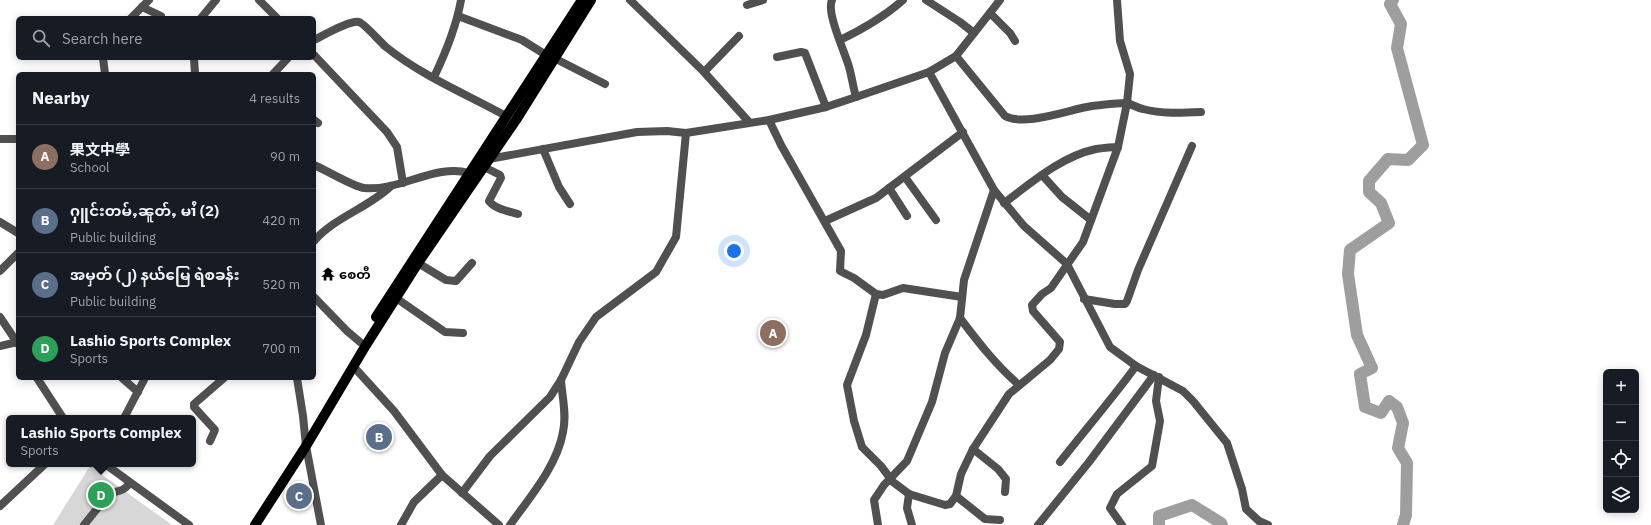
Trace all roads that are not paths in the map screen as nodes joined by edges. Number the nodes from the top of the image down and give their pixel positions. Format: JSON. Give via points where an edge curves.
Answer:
{"nodes":[{"id":1,"x":149,"y":0,"type":"edge"},
{"id":2,"x":216,"y":0,"type":"edge"},
{"id":3,"x":259,"y":0,"type":"edge"},
{"id":4,"x":461,"y":0,"type":"edge"},
{"id":5,"x":582,"y":0,"type":"edge"},
{"id":6,"x":591,"y":0,"type":"edge"},
{"id":7,"x":630,"y":0,"type":"edge"},
{"id":8,"x":763,"y":0,"type":"edge"},
{"id":9,"x":902,"y":0,"type":"edge"},
{"id":10,"x":926,"y":0,"type":"edge"},
{"id":11,"x":1000,"y":0,"type":"edge"},
{"id":12,"x":1118,"y":0,"type":"edge"},
{"id":13,"x":830,"y":1,"type":"edge"},
{"id":14,"x":747,"y":5,"type":"dead end"},
{"id":15,"x":142,"y":7,"type":"junction"},
{"id":16,"x":990,"y":13,"type":"junction"},
{"id":17,"x":133,"y":16,"type":"edge"},
{"id":18,"x":161,"y":16,"type":"dead end"},
{"id":19,"x":203,"y":16,"type":"edge"},
{"id":20,"x":275,"y":16,"type":"edge"},
{"id":21,"x":458,"y":16,"type":"junction"},
{"id":22,"x":974,"y":33,"type":"junction"},
{"id":23,"x":739,"y":36,"type":"dead end"},
{"id":24,"x":316,"y":39,"type":"edge"},
{"id":25,"x":840,"y":40,"type":"junction"},
{"id":26,"x":1015,"y":41,"type":"dead end"},
{"id":27,"x":956,"y":56,"type":"junction"},
{"id":28,"x":316,"y":57,"type":"edge"},
{"id":29,"x":550,"y":57,"type":"junction"},
{"id":30,"x":777,"y":57,"type":"dead end"},
{"id":31,"x":102,"y":60,"type":"edge"},
{"id":32,"x":194,"y":60,"type":"edge"},
{"id":33,"x":286,"y":60,"type":"edge"},
{"id":34,"x":105,"y":72,"type":"edge"},
{"id":35,"x":195,"y":72,"type":"edge"},
{"id":36,"x":275,"y":72,"type":"edge"},
{"id":37,"x":704,"y":72,"type":"junction"},
{"id":38,"x":929,"y":72,"type":"junction"},
{"id":39,"x":434,"y":77,"type":"junction"},
{"id":40,"x":605,"y":84,"type":"dead end"},
{"id":41,"x":856,"y":98,"type":"junction"},
{"id":42,"x":1127,"y":103,"type":"junction"},
{"id":43,"x":826,"y":107,"type":"junction"},
{"id":44,"x":1201,"y":112,"type":"dead end"},
{"id":45,"x":506,"y":116,"type":"junction"},
{"id":46,"x":769,"y":120,"type":"junction"},
{"id":47,"x":749,"y":122,"type":"junction"},
{"id":48,"x":963,"y":132,"type":"junction"},
{"id":49,"x":686,"y":133,"type":"junction"},
{"id":50,"x":0,"y":139,"type":"edge"},
{"id":51,"x":16,"y":140,"type":"edge"},
{"id":52,"x":1192,"y":146,"type":"dead end"},
{"id":53,"x":1118,"y":147,"type":"junction"},
{"id":54,"x":543,"y":149,"type":"junction"},
{"id":55,"x":487,"y":163,"type":"junction"},
{"id":56,"x":316,"y":165,"type":"edge"},
{"id":57,"x":469,"y":173,"type":"junction"},
{"id":58,"x":1042,"y":175,"type":"junction"},
{"id":59,"x":905,"y":177,"type":"junction"},
{"id":60,"x":403,"y":183,"type":"junction"},
{"id":61,"x":392,"y":186,"type":"junction"},
{"id":62,"x":889,"y":188,"type":"junction"},
{"id":63,"x":994,"y":190,"type":"junction"},
{"id":64,"x":1004,"y":203,"type":"junction"},
{"id":65,"x":570,"y":204,"type":"dead end"},
{"id":66,"x":518,"y":214,"type":"dead end"},
{"id":67,"x":907,"y":216,"type":"dead end"},
{"id":68,"x":936,"y":220,"type":"dead end"},
{"id":69,"x":1091,"y":220,"type":"junction"},
{"id":70,"x":825,"y":221,"type":"junction"},
{"id":71,"x":0,"y":222,"type":"edge"},
{"id":72,"x":16,"y":232,"type":"edge"},
{"id":73,"x":316,"y":239,"type":"edge"},
{"id":74,"x":16,"y":255,"type":"edge"},
{"id":75,"x":418,"y":263,"type":"junction"},
{"id":76,"x":472,"y":263,"type":"dead end"},
{"id":77,"x":1067,"y":264,"type":"junction"},
{"id":78,"x":0,"y":271,"type":"edge"},
{"id":79,"x":876,"y":294,"type":"junction"},
{"id":80,"x":396,"y":298,"type":"junction"},
{"id":81,"x":962,"y":298,"type":"junction"},
{"id":82,"x":316,"y":299,"type":"edge"},
{"id":83,"x":1084,"y":299,"type":"junction"},
{"id":84,"x":0,"y":317,"type":"edge"},
{"id":85,"x":960,"y":318,"type":"junction"},
{"id":86,"x":463,"y":333,"type":"dead end"},
{"id":87,"x":16,"y":340,"type":"edge"},
{"id":88,"x":360,"y":342,"type":"junction"},
{"id":89,"x":16,"y":343,"type":"edge"},
{"id":90,"x":0,"y":346,"type":"edge"},
{"id":91,"x":353,"y":366,"type":"junction"},
{"id":92,"x":1136,"y":366,"type":"junction"},
{"id":93,"x":1156,"y":376,"type":"junction"},
{"id":94,"x":38,"y":380,"type":"edge"},
{"id":95,"x":124,"y":380,"type":"edge"},
{"id":96,"x":144,"y":380,"type":"edge"},
{"id":97,"x":222,"y":380,"type":"edge"},
{"id":98,"x":297,"y":380,"type":"edge"},
{"id":99,"x":561,"y":380,"type":"junction"},
{"id":100,"x":1019,"y":385,"type":"junction"},
{"id":101,"x":138,"y":392,"type":"junction"},
{"id":102,"x":61,"y":415,"type":"edge"},
{"id":103,"x":126,"y":415,"type":"edge"},
{"id":104,"x":306,"y":434,"type":"junction"},
{"id":105,"x":210,"y":441,"type":"dead end"},
{"id":106,"x":306,"y":446,"type":"junction"},
{"id":107,"x":973,"y":449,"type":"junction"},
{"id":108,"x":1060,"y":462,"type":"dead end"},
{"id":109,"x":42,"y":467,"type":"edge"},
{"id":110,"x":109,"y":467,"type":"edge"},
{"id":111,"x":442,"y":475,"type":"junction"},
{"id":112,"x":891,"y":479,"type":"junction"},
{"id":113,"x":130,"y":483,"type":"junction"},
{"id":114,"x":1005,"y":492,"type":"dead end"},
{"id":115,"x":462,"y":493,"type":"junction"},
{"id":116,"x":909,"y":494,"type":"junction"},
{"id":117,"x":956,"y":496,"type":"junction"},
{"id":118,"x":0,"y":506,"type":"edge"},
{"id":119,"x":1000,"y":520,"type":"dead end"},
{"id":120,"x":84,"y":525,"type":"edge"},
{"id":121,"x":189,"y":525,"type":"edge"},
{"id":122,"x":248,"y":525,"type":"edge"},
{"id":123,"x":256,"y":525,"type":"edge"},
{"id":124,"x":322,"y":525,"type":"edge"},
{"id":125,"x":401,"y":525,"type":"edge"},
{"id":126,"x":499,"y":525,"type":"edge"},
{"id":127,"x":510,"y":525,"type":"edge"},
{"id":128,"x":878,"y":525,"type":"edge"},
{"id":129,"x":912,"y":525,"type":"edge"},
{"id":130,"x":1038,"y":525,"type":"edge"},
{"id":131,"x":1122,"y":525,"type":"edge"},
{"id":132,"x":1268,"y":525,"type":"edge"}],
"edges":[{"from":1,"to":15,"type":"street"},
{"from":2,"to":19,"type":"street"},
{"from":3,"to":20,"type":"street"},
{"from":4,"to":21,"type":"street"},
{"from":5,"to":29,"type":"main road"},
{"from":6,"to":29,"type":"main road"},
{"from":7,"to":37,"type":"street"},
{"from":8,"to":14,"type":"street"},
{"from":9,"to":25,"type":"street","via":[[863,29]]},
{"from":10,"to":22,"type":"street"},
{"from":11,"to":16,"type":"street"},
{"from":12,"to":42,"type":"street","via":[[1120,41],[1130,74]]},
{"from":13,"to":25,"type":"street"},
{"from":15,"to":17,"type":"street"},
{"from":15,"to":18,"type":"street"},
{"from":16,"to":22,"type":"street"},
{"from":16,"to":26,"type":"street","via":[[1010,32]]},
{"from":21,"to":29,"type":"street","via":[[522,40]]},
{"from":21,"to":39,"type":"street","via":[[448,48]]},
{"from":22,"to":27,"type":"street"},
{"from":23,"to":37,"type":"street"},
{"from":24,"to":39,"type":"street","via":[[358,22],[401,59]]},
{"from":25,"to":41,"type":"street"},
{"from":27,"to":38,"type":"street"},
{"from":27,"to":42,"type":"street","via":[[1005,116],[1011,119],[1050,116],[1093,106]]},
{"from":28,"to":60,"type":"street","via":[[387,132],[397,147]]},
{"from":29,"to":40,"type":"street"},
{"from":29,"to":45,"type":"main road"},
{"from":29,"to":55,"type":"main road"},
{"from":30,"to":43,"type":"street","via":[[801,52],[804,54]]},
{"from":31,"to":34,"type":"street"},
{"from":32,"to":35,"type":"street"},
{"from":33,"to":36,"type":"street"},
{"from":37,"to":47,"type":"street"},
{"from":38,"to":41,"type":"street"},
{"from":38,"to":48,"type":"street"},
{"from":39,"to":45,"type":"street"},
{"from":41,"to":43,"type":"street"},
{"from":42,"to":44,"type":"street","via":[[1160,112]]},
{"from":42,"to":53,"type":"street"},
{"from":43,"to":46,"type":"street"},
{"from":45,"to":57,"type":"main road"},
{"from":46,"to":47,"type":"street"},
{"from":46,"to":70,"type":"street"},
{"from":47,"to":49,"type":"street"},
{"from":48,"to":59,"type":"street"},
{"from":48,"to":63,"type":"street"},
{"from":49,"to":54,"type":"street","via":[[637,132]]},
{"from":49,"to":99,"type":"street","via":[[676,237],[669,252],[656,272],[596,318],[579,342]]},
{"from":50,"to":51,"type":"street"},
{"from":52,"to":83,"type":"street","via":[[1125,304]]},
{"from":53,"to":58,"type":"street","via":[[1095,149],[1075,156]]},
{"from":53,"to":69,"type":"street"},
{"from":54,"to":55,"type":"street"},
{"from":54,"to":65,"type":"street","via":[[559,187]]},
{"from":55,"to":66,"type":"street","via":[[501,178],[490,196],[490,203]]},
{"from":55,"to":75,"type":"main road"},
{"from":56,"to":61,"type":"street","via":[[362,188]]},
{"from":57,"to":60,"type":"street","via":[[459,170],[446,171]]},
{"from":57,"to":88,"type":"main road"},
{"from":58,"to":64,"type":"street"},
{"from":58,"to":69,"type":"street","via":[[1062,197]]},
{"from":59,"to":62,"type":"street"},
{"from":59,"to":68,"type":"street"},
{"from":60,"to":61,"type":"street"},
{"from":61,"to":73,"type":"street","via":[[373,201],[323,230]]},
{"from":62,"to":67,"type":"street"},
{"from":62,"to":70,"type":"street","via":[[876,198]]},
{"from":63,"to":64,"type":"street"},
{"from":63,"to":81,"type":"street","via":[[964,280]]},
{"from":64,"to":77,"type":"street","via":[[1024,226]]},
{"from":69,"to":77,"type":"street","via":[[1083,242]]},
{"from":70,"to":79,"type":"street","via":[[841,251],[840,271]]},
{"from":71,"to":72,"type":"street"},
{"from":74,"to":78,"type":"street"},
{"from":75,"to":76,"type":"street","via":[[446,280],[456,281]]},
{"from":75,"to":80,"type":"main road"},
{"from":77,"to":83,"type":"street"},
{"from":77,"to":100,"type":"street","via":[[1051,288],[1032,305],[1033,311],[1060,342],[1059,348],[1027,381]]},
{"from":79,"to":81,"type":"street","via":[[883,295],[903,288]]},
{"from":79,"to":112,"type":"street","via":[[866,334],[847,385],[862,446]]},
{"from":80,"to":86,"type":"street","via":[[445,332]]},
{"from":80,"to":91,"type":"main road"},
{"from":81,"to":85,"type":"street"},
{"from":82,"to":88,"type":"street"},
{"from":83,"to":92,"type":"street","via":[[1110,347]]},
{"from":84,"to":87,"type":"street"},
{"from":85,"to":100,"type":"street","via":[[992,358]]},
{"from":85,"to":112,"type":"street","via":[[945,353],[932,402],[907,461]]},
{"from":88,"to":104,"type":"main road"},
{"from":89,"to":90,"type":"street"},
{"from":91,"to":106,"type":"main road"},
{"from":91,"to":111,"type":"street","via":[[394,411]]},
{"from":92,"to":93,"type":"street"},
{"from":92,"to":108,"type":"street"},
{"from":93,"to":130,"type":"street"},
{"from":93,"to":131,"type":"street","via":[[1156,401],[1160,421],[1154,462],[1112,500],[1110,508]]},
{"from":93,"to":132,"type":"street","via":[[1183,391],[1227,443],[1246,508]]},
{"from":94,"to":102,"type":"street"},
{"from":95,"to":101,"type":"street"},
{"from":96,"to":101,"type":"street"},
{"from":97,"to":105,"type":"street","via":[[194,404],[216,430]]},
{"from":98,"to":104,"type":"street"},
{"from":99,"to":115,"type":"street","via":[[550,397],[490,456]]},
{"from":99,"to":127,"type":"street","via":[[564,431],[559,449]]},
{"from":100,"to":107,"type":"street","via":[[1009,394]]},
{"from":101,"to":103,"type":"street"},
{"from":104,"to":106,"type":"street"},
{"from":104,"to":122,"type":"main road"},
{"from":106,"to":123,"type":"main road"},
{"from":106,"to":124,"type":"street"},
{"from":107,"to":114,"type":"street","via":[[998,469],[1006,479]]},
{"from":107,"to":117,"type":"street","via":[[961,474]]},
{"from":109,"to":118,"type":"street"},
{"from":110,"to":113,"type":"street"},
{"from":111,"to":115,"type":"street"},
{"from":111,"to":125,"type":"street","via":[[414,502]]},
{"from":112,"to":116,"type":"street"},
{"from":112,"to":128,"type":"street","via":[[874,500]]},
{"from":113,"to":120,"type":"street","via":[[122,491],[108,495]]},
{"from":113,"to":121,"type":"street"},
{"from":115,"to":126,"type":"street"},
{"from":116,"to":117,"type":"street","via":[[945,505],[950,504]]},
{"from":116,"to":129,"type":"street","via":[[907,508]]},
{"from":117,"to":119,"type":"street","via":[[985,519]]}]}
